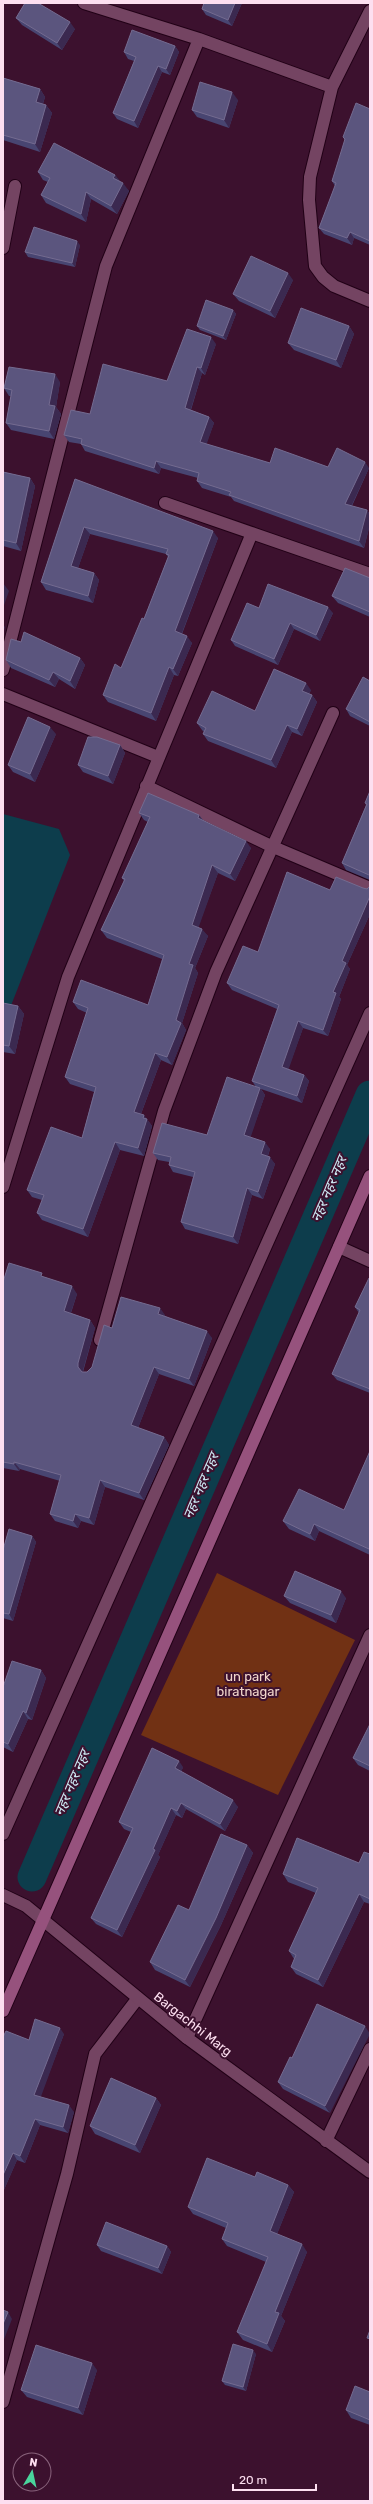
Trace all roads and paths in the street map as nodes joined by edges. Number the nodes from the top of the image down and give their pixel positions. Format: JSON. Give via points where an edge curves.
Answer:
{"nodes":[{"id":1,"x":84,"y":3,"type":"edge"},
{"id":2,"x":370,"y":11,"type":"edge"},
{"id":3,"x":199,"y":39,"type":"junction"},
{"id":4,"x":332,"y":87,"type":"junction"},
{"id":5,"x":15,"y":186,"type":"dead end"},
{"id":6,"x":3,"y":248,"type":"edge"},
{"id":7,"x":370,"y":302,"type":"edge"},
{"id":8,"x":165,"y":503,"type":"dead end"},
{"id":9,"x":252,"y":534,"type":"junction"},
{"id":10,"x":370,"y":574,"type":"edge"},
{"id":11,"x":3,"y":670,"type":"edge"},
{"id":12,"x":3,"y":694,"type":"edge"},
{"id":13,"x":333,"y":712,"type":"dead end"},
{"id":14,"x":158,"y":757,"type":"junction"},
{"id":15,"x":146,"y":786,"type":"junction"},
{"id":16,"x":272,"y":846,"type":"junction"},
{"id":17,"x":370,"y":888,"type":"edge"},
{"id":18,"x":370,"y":1013,"type":"edge"},
{"id":19,"x":370,"y":1176,"type":"edge"},
{"id":20,"x":3,"y":1187,"type":"edge"},
{"id":21,"x":339,"y":1247,"type":"junction"},
{"id":22,"x":370,"y":1261,"type":"edge"},
{"id":23,"x":97,"y":1351,"type":"edge"},
{"id":24,"x":370,"y":1635,"type":"edge"},
{"id":25,"x":3,"y":1834,"type":"edge"},
{"id":26,"x":3,"y":1895,"type":"edge"},
{"id":27,"x":43,"y":1922,"type":"junction"},
{"id":28,"x":138,"y":1998,"type":"junction"},
{"id":29,"x":3,"y":2012,"type":"edge"},
{"id":30,"x":187,"y":2038,"type":"junction"},
{"id":31,"x":370,"y":2049,"type":"edge"},
{"id":32,"x":326,"y":2141,"type":"junction"},
{"id":33,"x":370,"y":2172,"type":"edge"},
{"id":34,"x":3,"y":2402,"type":"edge"}],
"edges":[{"from":1,"to":3,"type":"street"},
{"from":2,"to":4,"type":"street"},
{"from":3,"to":4,"type":"street"},
{"from":3,"to":11,"type":"street","via":[[106,266]]},
{"from":4,"to":7,"type":"street","via":[[310,177],[315,266],[334,286]]},
{"from":5,"to":6,"type":"street"},
{"from":8,"to":9,"type":"street"},
{"from":9,"to":10,"type":"street"},
{"from":9,"to":14,"type":"street"},
{"from":12,"to":14,"type":"street"},
{"from":13,"to":16,"type":"street"},
{"from":14,"to":15,"type":"street"},
{"from":15,"to":16,"type":"street"},
{"from":15,"to":20,"type":"street","via":[[68,977]]},
{"from":16,"to":17,"type":"street"},
{"from":16,"to":23,"type":"street","via":[[216,972],[164,1111]]},
{"from":18,"to":25,"type":"street"},
{"from":19,"to":21,"type":"main road"},
{"from":21,"to":22,"type":"street"},
{"from":21,"to":27,"type":"main road"},
{"from":24,"to":30,"type":"street"},
{"from":26,"to":27,"type":"street","name":"Bargachhi Marg","via":[[26,1906]]},
{"from":27,"to":28,"type":"street","name":"Bargachhi Marg"},
{"from":27,"to":29,"type":"main road"},
{"from":28,"to":30,"type":"street","name":"Bargachhi Marg"},
{"from":28,"to":34,"type":"street","via":[[95,2054],[67,2174]]},
{"from":30,"to":32,"type":"street","name":"Bargachhi Marg"},
{"from":31,"to":32,"type":"street"},
{"from":32,"to":33,"type":"street","name":"Bargachhi Marg"}]}
